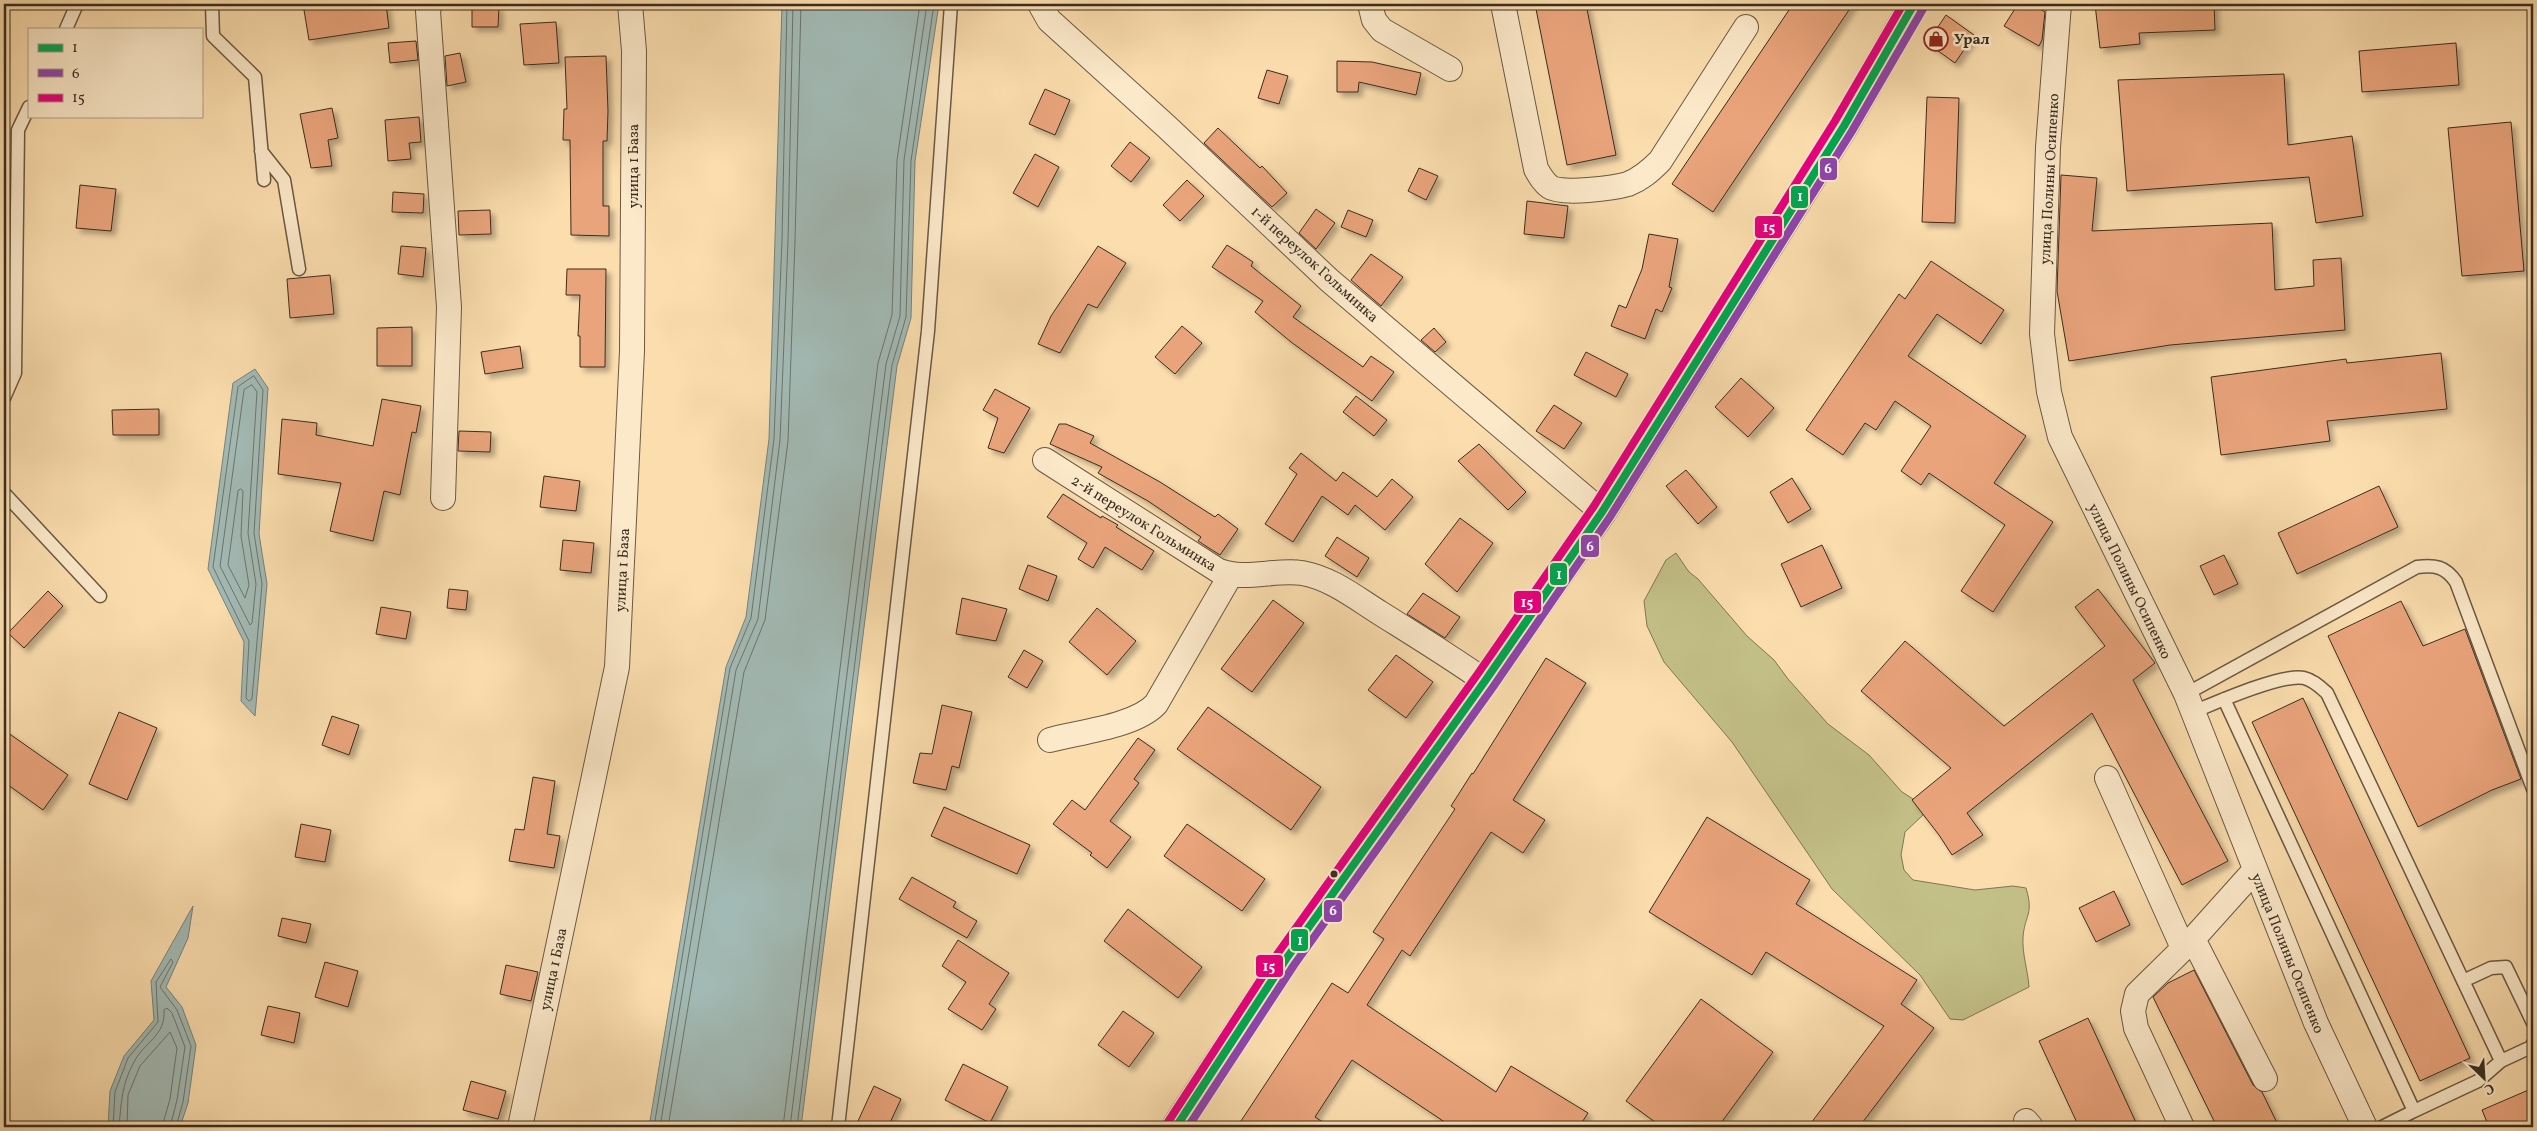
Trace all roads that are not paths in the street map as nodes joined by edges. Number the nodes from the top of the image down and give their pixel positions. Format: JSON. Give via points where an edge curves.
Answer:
{"nodes":[{"id":1,"x":77,"y":4,"type":"edge"},
{"id":2,"x":212,"y":4,"type":"edge"},
{"id":3,"x":430,"y":4,"type":"edge"},
{"id":4,"x":630,"y":4,"type":"edge"},
{"id":5,"x":951,"y":4,"type":"edge"},
{"id":6,"x":1040,"y":4,"type":"edge"},
{"id":7,"x":1370,"y":4,"type":"edge"},
{"id":8,"x":1503,"y":4,"type":"edge"},
{"id":9,"x":1914,"y":4,"type":"edge"},
{"id":10,"x":2059,"y":4,"type":"edge"},
{"id":11,"x":66,"y":28,"type":"edge"},
{"id":12,"x":1746,"y":28,"type":"dead end"},
{"id":13,"x":1450,"y":69,"type":"dead end"},
{"id":14,"x":28,"y":109,"type":"edge"},
{"id":15,"x":261,"y":151,"type":"junction"},
{"id":16,"x":264,"y":180,"type":"dead end"},
{"id":17,"x":298,"y":269,"type":"dead end"},
{"id":18,"x":4,"y":398,"type":"edge"},
{"id":19,"x":1046,"y":460,"type":"dead end"},
{"id":20,"x":4,"y":493,"type":"edge"},
{"id":21,"x":443,"y":498,"type":"dead end"},
{"id":22,"x":1602,"y":512,"type":"junction"},
{"id":23,"x":1230,"y":576,"type":"junction"},
{"id":24,"x":100,"y":596,"type":"dead end"},
{"id":25,"x":1485,"y":681,"type":"junction"},
{"id":26,"x":2224,"y":699,"type":"junction"},
{"id":27,"x":2189,"y":703,"type":"junction"},
{"id":28,"x":1050,"y":740,"type":"dead end"},
{"id":29,"x":2107,"y":778,"type":"dead end"},
{"id":30,"x":2533,"y":789,"type":"edge"},
{"id":31,"x":2254,"y":871,"type":"junction"},
{"id":32,"x":2188,"y":944,"type":"junction"},
{"id":33,"x":2463,"y":981,"type":"junction"},
{"id":34,"x":2533,"y":1023,"type":"edge"},
{"id":35,"x":2533,"y":1043,"type":"edge"},
{"id":36,"x":2501,"y":1061,"type":"junction"},
{"id":37,"x":2265,"y":1079,"type":"dead end"},
{"id":38,"x":2414,"y":1111,"type":"junction"},
{"id":39,"x":520,"y":1127,"type":"edge"},
{"id":40,"x":838,"y":1127,"type":"edge"},
{"id":41,"x":1176,"y":1127,"type":"edge"},
{"id":42,"x":2182,"y":1127,"type":"edge"},
{"id":43,"x":2365,"y":1127,"type":"edge"},
{"id":44,"x":2382,"y":1127,"type":"edge"}],
"edges":[{"from":1,"to":11,"type":"lane"},
{"from":2,"to":15,"type":"lane","via":[[213,36],[255,77]]},
{"from":3,"to":21,"type":"street","via":[[449,307]]},
{"from":4,"to":39,"type":"street","name":"улица 1 База","via":[[634,51],[632,351],[617,667]]},
{"from":5,"to":40,"type":"lane","via":[[927,341]]},
{"from":6,"to":22,"type":"street","name":"1-й переулок Гольминка","via":[[1049,20],[1330,280]]},
{"from":7,"to":13,"type":"street","via":[[1374,20],[1382,30]]},
{"from":8,"to":12,"type":"street","via":[[1536,169],[1542,180],[1562,192],[1627,184],[1646,175],[1660,161]]},
{"from":9,"to":22,"type":"main road","via":[[1844,126]]},
{"from":10,"to":27,"type":"street","name":"улица Полины Осипенко","via":[[2048,147],[2042,334],[2049,392],[2060,438]]},
{"from":14,"to":18,"type":"lane","via":[[18,130],[15,373]]},
{"from":15,"to":16,"type":"lane"},
{"from":15,"to":17,"type":"lane","via":[[284,180]]},
{"from":19,"to":23,"type":"street","name":"2-й переулок Гольминка"},
{"from":20,"to":24,"type":"lane"},
{"from":22,"to":25,"type":"main road"},
{"from":23,"to":25,"type":"street","name":"2-й переулок Гольминка","via":[[1303,573],[1331,582]]},
{"from":23,"to":28,"type":"street","via":[[1149,711]]},
{"from":25,"to":41,"type":"main road","via":[[1286,959]]},
{"from":26,"to":27,"type":"lane"},
{"from":26,"to":33,"type":"lane","via":[[2303,677],[2314,681],[2327,693]]},
{"from":26,"to":38,"type":"lane"},
{"from":27,"to":30,"type":"lane","via":[[2417,567],[2440,567],[2456,582]]},
{"from":27,"to":31,"type":"street","name":"улица Полины Осипенко"},
{"from":29,"to":32,"type":"street"},
{"from":31,"to":32,"type":"street"},
{"from":31,"to":43,"type":"street","name":"улица Полины Осипенко","via":[[2316,1022]]},
{"from":32,"to":37,"type":"street"},
{"from":32,"to":42,"type":"street","via":[[2137,994],[2133,1011],[2136,1028]]},
{"from":33,"to":34,"type":"lane","via":[[2491,968],[2506,967]]},
{"from":33,"to":36,"type":"lane"},
{"from":35,"to":36,"type":"lane","via":[[2531,1047]]},
{"from":36,"to":38,"type":"lane","via":[[2478,1081]]},
{"from":38,"to":44,"type":"lane"}]}
